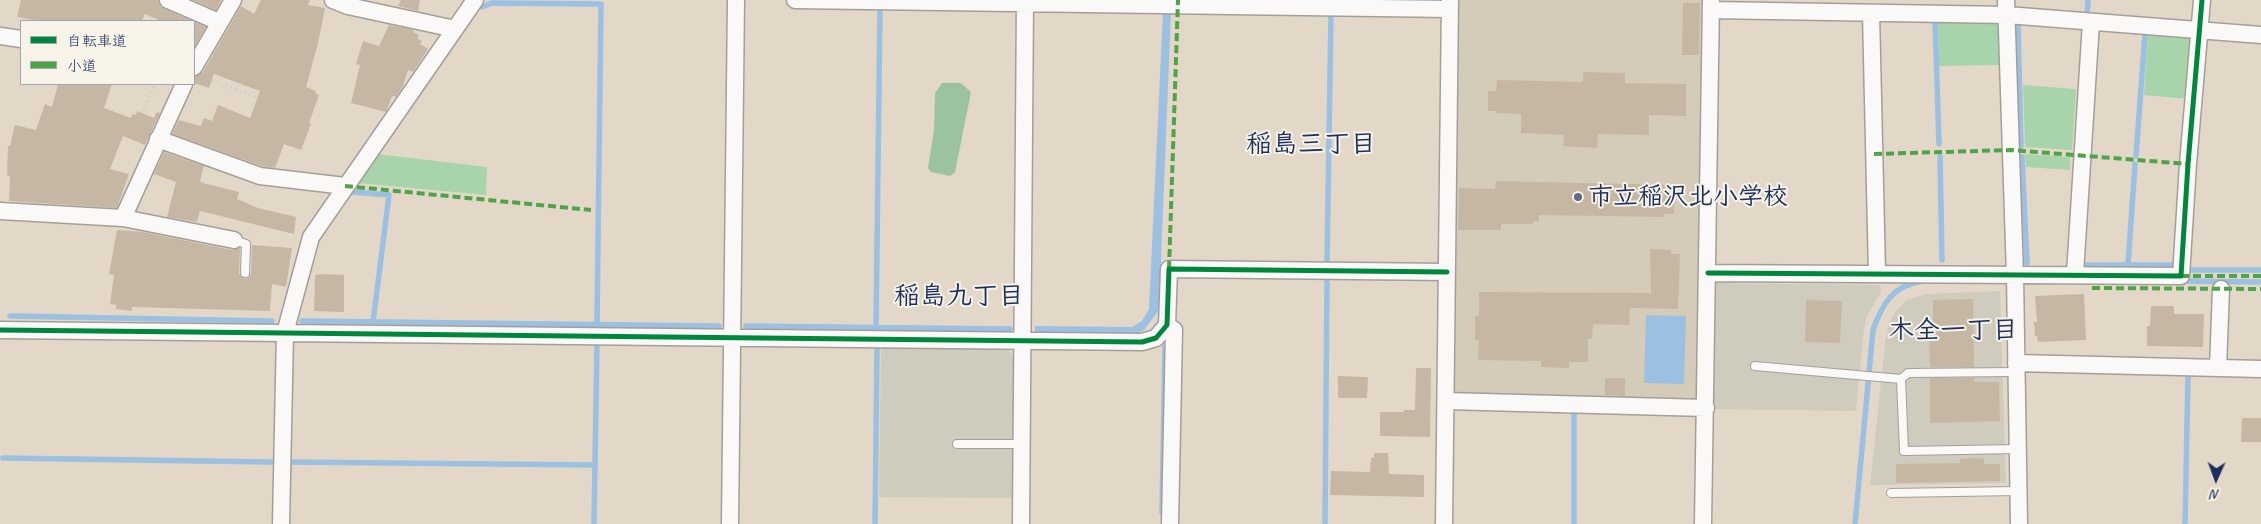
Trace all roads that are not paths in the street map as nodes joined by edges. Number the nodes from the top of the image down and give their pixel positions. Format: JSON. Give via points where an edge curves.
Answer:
{"nodes":[{"id":1,"x":168,"y":0,"type":"edge"},
{"id":2,"x":233,"y":0,"type":"edge"},
{"id":3,"x":333,"y":0,"type":"edge"},
{"id":4,"x":475,"y":0,"type":"edge"},
{"id":5,"x":736,"y":0,"type":"edge"},
{"id":6,"x":795,"y":0,"type":"edge"},
{"id":7,"x":2202,"y":0,"type":"edge"},
{"id":8,"x":1025,"y":2,"type":"edge"},
{"id":9,"x":1450,"y":4,"type":"edge"},
{"id":10,"x":1711,"y":5,"type":"edge"},
{"id":11,"x":2006,"y":8,"type":"edge"},
{"id":12,"x":1871,"y":13,"type":"junction"},
{"id":13,"x":219,"y":22,"type":"junction"},
{"id":14,"x":2091,"y":22,"type":"junction"},
{"id":15,"x":455,"y":29,"type":"junction"},
{"id":16,"x":2200,"y":30,"type":"junction"},
{"id":17,"x":2261,"y":35,"type":"edge"},
{"id":18,"x":0,"y":36,"type":"edge"},
{"id":19,"x":20,"y":39,"type":"edge"},
{"id":20,"x":195,"y":65,"type":"edge"},
{"id":21,"x":183,"y":85,"type":"edge"},
{"id":22,"x":158,"y":140,"type":"junction"},
{"id":23,"x":346,"y":186,"type":"junction"},
{"id":24,"x":0,"y":211,"type":"edge"},
{"id":25,"x":123,"y":218,"type":"junction"},
{"id":26,"x":234,"y":240,"type":"joint"},
{"id":27,"x":1447,"y":272,"type":"junction"},
{"id":28,"x":245,"y":273,"type":"dead end"},
{"id":29,"x":1708,"y":273,"type":"junction"},
{"id":30,"x":1877,"y":273,"type":"junction"},
{"id":31,"x":2074,"y":274,"type":"junction"},
{"id":32,"x":2014,"y":275,"type":"junction"},
{"id":33,"x":2221,"y":289,"type":"dead end"},
{"id":34,"x":1168,"y":325,"type":"junction"},
{"id":35,"x":0,"y":330,"type":"edge"},
{"id":36,"x":285,"y":333,"type":"junction"},
{"id":37,"x":732,"y":337,"type":"junction"},
{"id":38,"x":1021,"y":340,"type":"junction"},
{"id":39,"x":1755,"y":366,"type":"dead end"},
{"id":40,"x":2016,"y":367,"type":"junction"},
{"id":41,"x":2218,"y":368,"type":"junction"},
{"id":42,"x":2261,"y":369,"type":"edge"},
{"id":43,"x":1901,"y":379,"type":"junction"},
{"id":44,"x":1446,"y":401,"type":"junction"},
{"id":45,"x":1706,"y":408,"type":"junction"},
{"id":46,"x":957,"y":444,"type":"dead end"},
{"id":47,"x":1021,"y":444,"type":"junction"},
{"id":48,"x":2018,"y":449,"type":"junction"},
{"id":49,"x":2018,"y":490,"type":"junction"},
{"id":50,"x":1892,"y":493,"type":"dead end"},
{"id":51,"x":281,"y":524,"type":"edge"},
{"id":52,"x":730,"y":524,"type":"edge"},
{"id":53,"x":1021,"y":524,"type":"edge"},
{"id":54,"x":1170,"y":524,"type":"edge"},
{"id":55,"x":1444,"y":524,"type":"edge"},
{"id":56,"x":1704,"y":524,"type":"edge"},
{"id":57,"x":2019,"y":524,"type":"edge"}],
"edges":[{"from":1,"to":13,"type":"street"},
{"from":2,"to":13,"type":"street"},
{"from":3,"to":15,"type":"street"},
{"from":4,"to":15,"type":"street"},
{"from":5,"to":37,"type":"street"},
{"from":6,"to":8,"type":"street"},
{"from":7,"to":16,"type":"street"},
{"from":8,"to":9,"type":"street"},
{"from":8,"to":38,"type":"street"},
{"from":9,"to":27,"type":"street"},
{"from":10,"to":12,"type":"street"},
{"from":10,"to":29,"type":"street"},
{"from":11,"to":12,"type":"street"},
{"from":11,"to":14,"type":"street"},
{"from":11,"to":32,"type":"street"},
{"from":12,"to":30,"type":"street"},
{"from":13,"to":20,"type":"street"},
{"from":14,"to":16,"type":"street"},
{"from":14,"to":31,"type":"street"},
{"from":15,"to":23,"type":"street"},
{"from":16,"to":17,"type":"street"},
{"from":16,"to":31,"type":"street","via":[[2181,276]]},
{"from":18,"to":19,"type":"street"},
{"from":21,"to":22,"type":"street"},
{"from":22,"to":23,"type":"street","via":[[260,176]]},
{"from":22,"to":25,"type":"street"},
{"from":23,"to":36,"type":"street","via":[[311,237]]},
{"from":24,"to":25,"type":"street"},
{"from":25,"to":26,"type":"street"},
{"from":26,"to":28,"type":"lane","via":[[246,244]]},
{"from":27,"to":34,"type":"street","via":[[1169,270]]},
{"from":27,"to":44,"type":"street"},
{"from":29,"to":30,"type":"street"},
{"from":29,"to":45,"type":"street"},
{"from":30,"to":32,"type":"street"},
{"from":31,"to":32,"type":"street"},
{"from":32,"to":40,"type":"street"},
{"from":33,"to":41,"type":"street"},
{"from":34,"to":38,"type":"street","via":[[1156,338],[1142,342]]},
{"from":34,"to":54,"type":"street","via":[[1174,330]]},
{"from":35,"to":36,"type":"street"},
{"from":36,"to":37,"type":"street"},
{"from":36,"to":51,"type":"street"},
{"from":37,"to":38,"type":"street"},
{"from":37,"to":52,"type":"street"},
{"from":38,"to":47,"type":"street"},
{"from":39,"to":43,"type":"lane"},
{"from":40,"to":41,"type":"street"},
{"from":40,"to":43,"type":"lane","via":[[1908,373]]},
{"from":40,"to":48,"type":"street"},
{"from":41,"to":42,"type":"street"},
{"from":43,"to":48,"type":"lane","via":[[1904,451]]},
{"from":44,"to":45,"type":"street"},
{"from":44,"to":55,"type":"street"},
{"from":45,"to":56,"type":"street"},
{"from":46,"to":47,"type":"lane"},
{"from":47,"to":53,"type":"street"},
{"from":48,"to":49,"type":"street"},
{"from":49,"to":50,"type":"lane"},
{"from":49,"to":57,"type":"street"}]}
